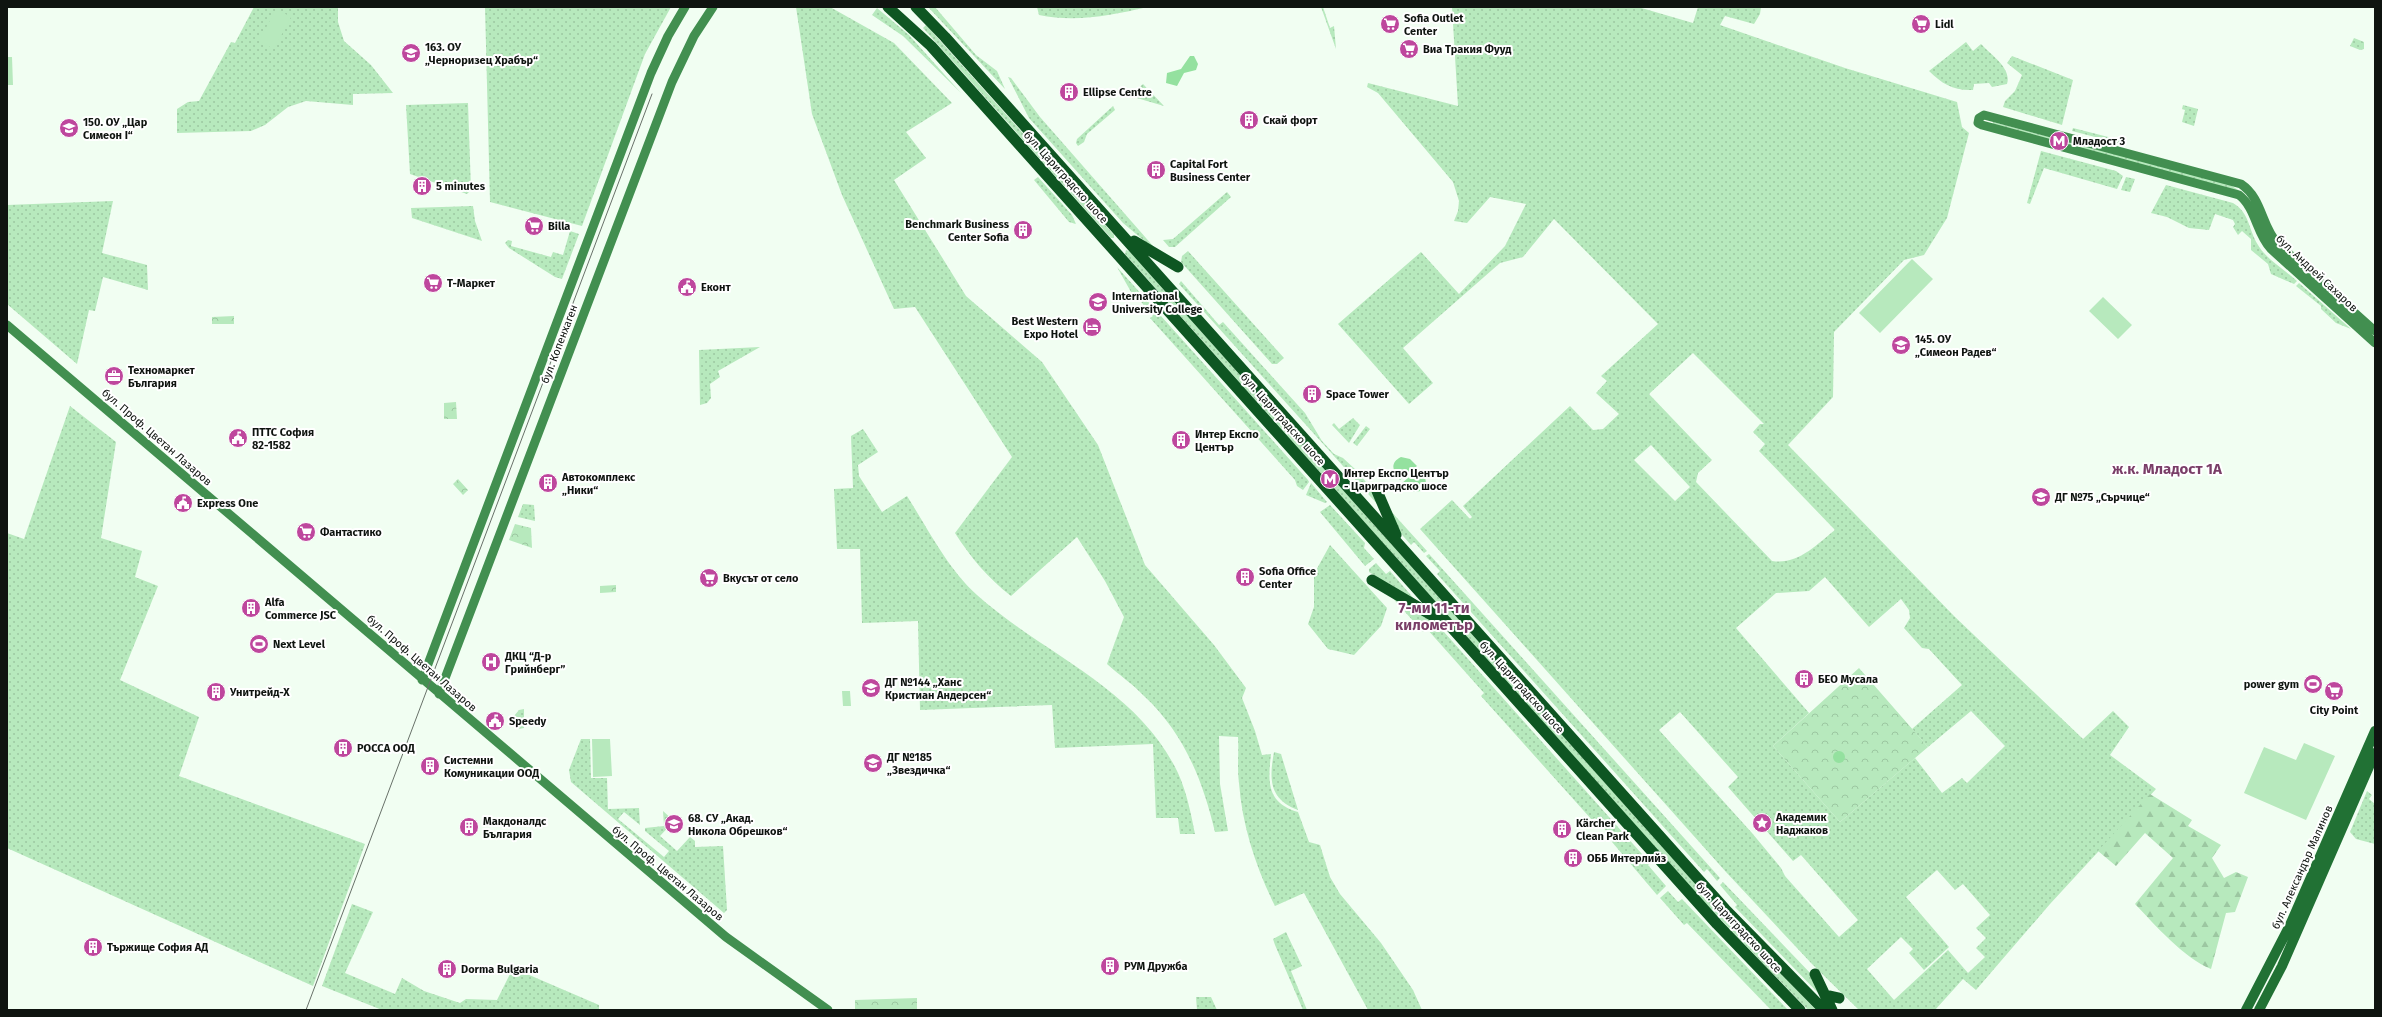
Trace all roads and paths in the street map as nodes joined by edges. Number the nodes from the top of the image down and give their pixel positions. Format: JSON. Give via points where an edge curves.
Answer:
{"nodes":[{"id":1,"x":685,"y":7,"type":"edge"},
{"id":2,"x":713,"y":7,"type":"edge"},
{"id":3,"x":888,"y":7,"type":"edge"},
{"id":4,"x":916,"y":7,"type":"edge"},
{"id":5,"x":1119,"y":230,"type":"junction"},
{"id":6,"x":1178,"y":267,"type":"dead end"},
{"id":7,"x":7,"y":325,"type":"edge"},
{"id":8,"x":2375,"y":331,"type":"edge"},
{"id":9,"x":2375,"y":343,"type":"edge"},
{"id":10,"x":1377,"y":490,"type":"dead end"},
{"id":11,"x":1401,"y":546,"type":"junction"},
{"id":12,"x":1372,"y":580,"type":"dead end"},
{"id":13,"x":1449,"y":625,"type":"junction"},
{"id":14,"x":422,"y":680,"type":"junction"},
{"id":15,"x":439,"y":694,"type":"junction"},
{"id":16,"x":2375,"y":731,"type":"edge"},
{"id":17,"x":2375,"y":753,"type":"edge"},
{"id":18,"x":1815,"y":974,"type":"dead end"},
{"id":19,"x":1839,"y":998,"type":"dead end"},
{"id":20,"x":1828,"y":1008,"type":"edge"},
{"id":21,"x":828,"y":1010,"type":"edge"},
{"id":22,"x":1800,"y":1010,"type":"edge"},
{"id":23,"x":2246,"y":1010,"type":"edge"},
{"id":24,"x":2259,"y":1010,"type":"edge"}],
"edges":[{"from":1,"to":14,"type":"main road","name":"бул. Копенхаген","via":[[651,73]]},
{"from":2,"to":15,"type":"main road","name":"бул. Копенхаген","via":[[694,36],[672,82]]},
{"from":3,"to":13,"type":"highway","name":"бул. Цариградско шосе","via":[[931,46]]},
{"from":4,"to":5,"type":"highway","name":"бул. Цариградско шосе"},
{"from":5,"to":6,"type":"highway"},
{"from":5,"to":11,"type":"highway","name":"бул. Цариградско шосе"},
{"from":7,"to":14,"type":"main road","name":"бул. Проф. Цветан Лазаров"},
{"from":8,"to":9,"type":"main road","name":"бул. Андрей Сахаров","via":[[2271,237],[2254,197],[2236,182],[1984,115],[1978,119],[1982,125],[2239,195],[2250,207],[2263,240],[2270,249]]},
{"from":10,"to":11,"type":"highway"},
{"from":11,"to":20,"type":"highway","name":"бул. Цариградско шосе","via":[[1725,909]]},
{"from":12,"to":13,"type":"highway"},
{"from":13,"to":22,"type":"highway","name":"бул. Цариградско шосе","via":[[1717,924]]},
{"from":14,"to":15,"type":"main road","name":"бул. Проф. Цветан Лазаров"},
{"from":15,"to":21,"type":"main road","name":"бул. Проф. Цветан Лазаров","via":[[726,938]]},
{"from":16,"to":23,"type":"main road","name":"бул. Александър Малинов","via":[[2290,926]]},
{"from":17,"to":24,"type":"main road","name":"бул. Александър Малинов","via":[[2282,966]]},
{"from":18,"to":20,"type":"highway"},
{"from":19,"to":20,"type":"highway","via":[[1830,996]]}]}
